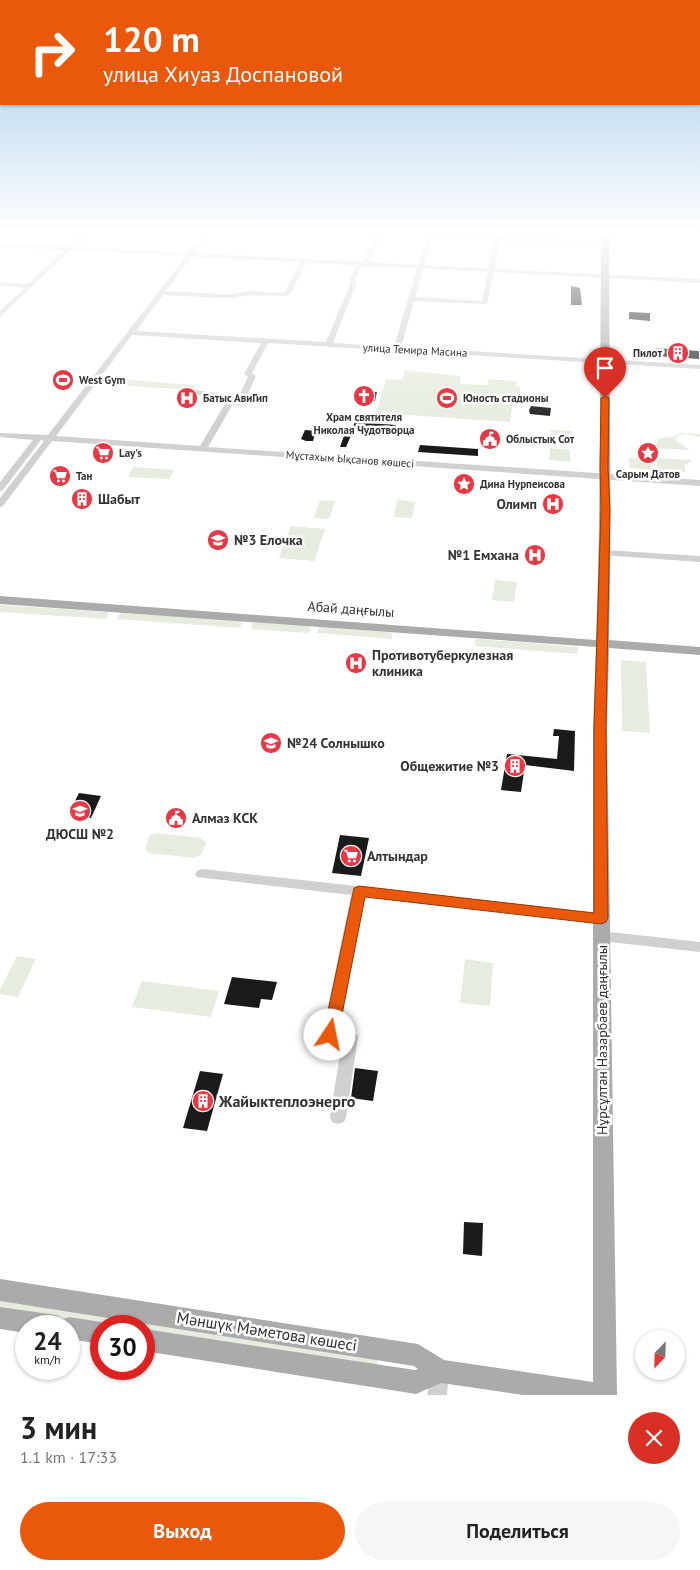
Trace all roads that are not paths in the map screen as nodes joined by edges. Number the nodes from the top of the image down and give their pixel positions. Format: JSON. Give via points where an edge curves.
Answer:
{"nodes":[{"id":1,"x":16,"y":299,"type":"edge"},
{"id":2,"x":157,"y":299,"type":"edge"},
{"id":3,"x":347,"y":299,"type":"edge"},
{"id":4,"x":411,"y":299,"type":"edge"},
{"id":5,"x":413,"y":299,"type":"edge"},
{"id":6,"x":486,"y":299,"type":"edge"},
{"id":7,"x":604,"y":299,"type":"edge"},
{"id":8,"x":0,"y":315,"type":"edge"},
{"id":9,"x":131,"y":333,"type":"junction"},
{"id":10,"x":266,"y":341,"type":"junction"},
{"id":11,"x":329,"y":345,"type":"junction"},
{"id":12,"x":397,"y":349,"type":"junction"},
{"id":13,"x":605,"y":361,"type":"junction"},
{"id":14,"x":700,"y":367,"type":"edge"},
{"id":15,"x":195,"y":392,"type":"dead end"},
{"id":16,"x":239,"y":404,"type":"dead end"},
{"id":17,"x":0,"y":435,"type":"edge"},
{"id":18,"x":52,"y":436,"type":"junction"},
{"id":19,"x":39,"y":438,"type":"junction"},
{"id":20,"x":203,"y":449,"type":"junction"},
{"id":21,"x":604,"y":477,"type":"junction"},
{"id":22,"x":700,"y":484,"type":"edge"},
{"id":23,"x":0,"y":488,"type":"edge"},
{"id":24,"x":0,"y":504,"type":"edge"},
{"id":25,"x":605,"y":552,"type":"junction"},
{"id":26,"x":700,"y":559,"type":"edge"},
{"id":27,"x":0,"y":600,"type":"edge"},
{"id":28,"x":602,"y":643,"type":"junction"},
{"id":29,"x":700,"y":651,"type":"edge"},
{"id":30,"x":202,"y":874,"type":"dead end"},
{"id":31,"x":359,"y":891,"type":"junction"},
{"id":32,"x":601,"y":927,"type":"junction"},
{"id":33,"x":700,"y":947,"type":"edge"},
{"id":34,"x":338,"y":1117,"type":"dead end"},
{"id":35,"x":0,"y":1290,"type":"edge"},
{"id":36,"x":0,"y":1318,"type":"edge"},
{"id":37,"x":15,"y":1320,"type":"edge"},
{"id":38,"x":155,"y":1342,"type":"edge"},
{"id":39,"x":440,"y":1371,"type":"junction"},
{"id":40,"x":437,"y":1395,"type":"edge"},
{"id":41,"x":600,"y":1395,"type":"edge"},
{"id":42,"x":605,"y":1395,"type":"edge"}],
"edges":[{"from":1,"to":8,"type":"street"},
{"from":2,"to":9,"type":"street"},
{"from":3,"to":11,"type":"street"},
{"from":4,"to":12,"type":"street"},
{"from":5,"to":6,"type":"street","via":[[485,303]]},
{"from":7,"to":13,"type":"main road","name":"Нұрсұлтан Назарбаев даңғылы"},
{"from":9,"to":10,"type":"street","name":"улица Темира Масина"},
{"from":9,"to":18,"type":"street"},
{"from":10,"to":11,"type":"street","name":"улица Темира Масина"},
{"from":10,"to":16,"type":"street","via":[[248,374],[252,376]]},
{"from":11,"to":12,"type":"street","name":"улица Темира Масина"},
{"from":12,"to":13,"type":"street","name":"улица Темира Масина"},
{"from":13,"to":14,"type":"street","name":"улица Темира Масина"},
{"from":13,"to":21,"type":"main road","name":"Нұрсұлтан Назарбаев даңғылы"},
{"from":15,"to":20,"type":"street","via":[[233,397]]},
{"from":17,"to":19,"type":"street","name":"Мұстахым Ықсанов көшесі"},
{"from":18,"to":19,"type":"street","name":"Мұстахым Ықсанов көшесі"},
{"from":18,"to":20,"type":"street","name":"Мұстахым Ықсанов көшесі"},
{"from":18,"to":24,"type":"street"},
{"from":19,"to":23,"type":"street"},
{"from":20,"to":21,"type":"street","name":"Мұстахым Ықсанов көшесі"},
{"from":21,"to":22,"type":"street","name":"Мұстахым Ықсанов көшесі"},
{"from":21,"to":25,"type":"main road","name":"Нұрсұлтан Назарбаев даңғылы"},
{"from":25,"to":26,"type":"street"},
{"from":25,"to":28,"type":"main road","name":"Нұрсұлтан Назарбаев даңғылы"},
{"from":27,"to":28,"type":"main road","name":"Абай даңғылы"},
{"from":28,"to":29,"type":"main road","name":"Абай даңғылы"},
{"from":28,"to":32,"type":"main road","name":"Нұрсұлтан Назарбаев даңғылы"},
{"from":30,"to":31,"type":"street"},
{"from":31,"to":32,"type":"street"},
{"from":31,"to":34,"type":"street","via":[[330,1035],[350,1037]]},
{"from":32,"to":33,"type":"street"},
{"from":32,"to":42,"type":"main road","name":"Нұрсұлтан Назарбаев даңғылы"},
{"from":35,"to":39,"type":"main road","name":"Мәншүк Мәметова көшесі","via":[[418,1355]]},
{"from":36,"to":37,"type":"main road"},
{"from":38,"to":39,"type":"main road","name":"Мәншүк Мәметова көшесі","via":[[416,1382]]},
{"from":39,"to":40,"type":"street"},
{"from":39,"to":41,"type":"main road","name":"Мәншүк Мәметова көшесі"}]}
